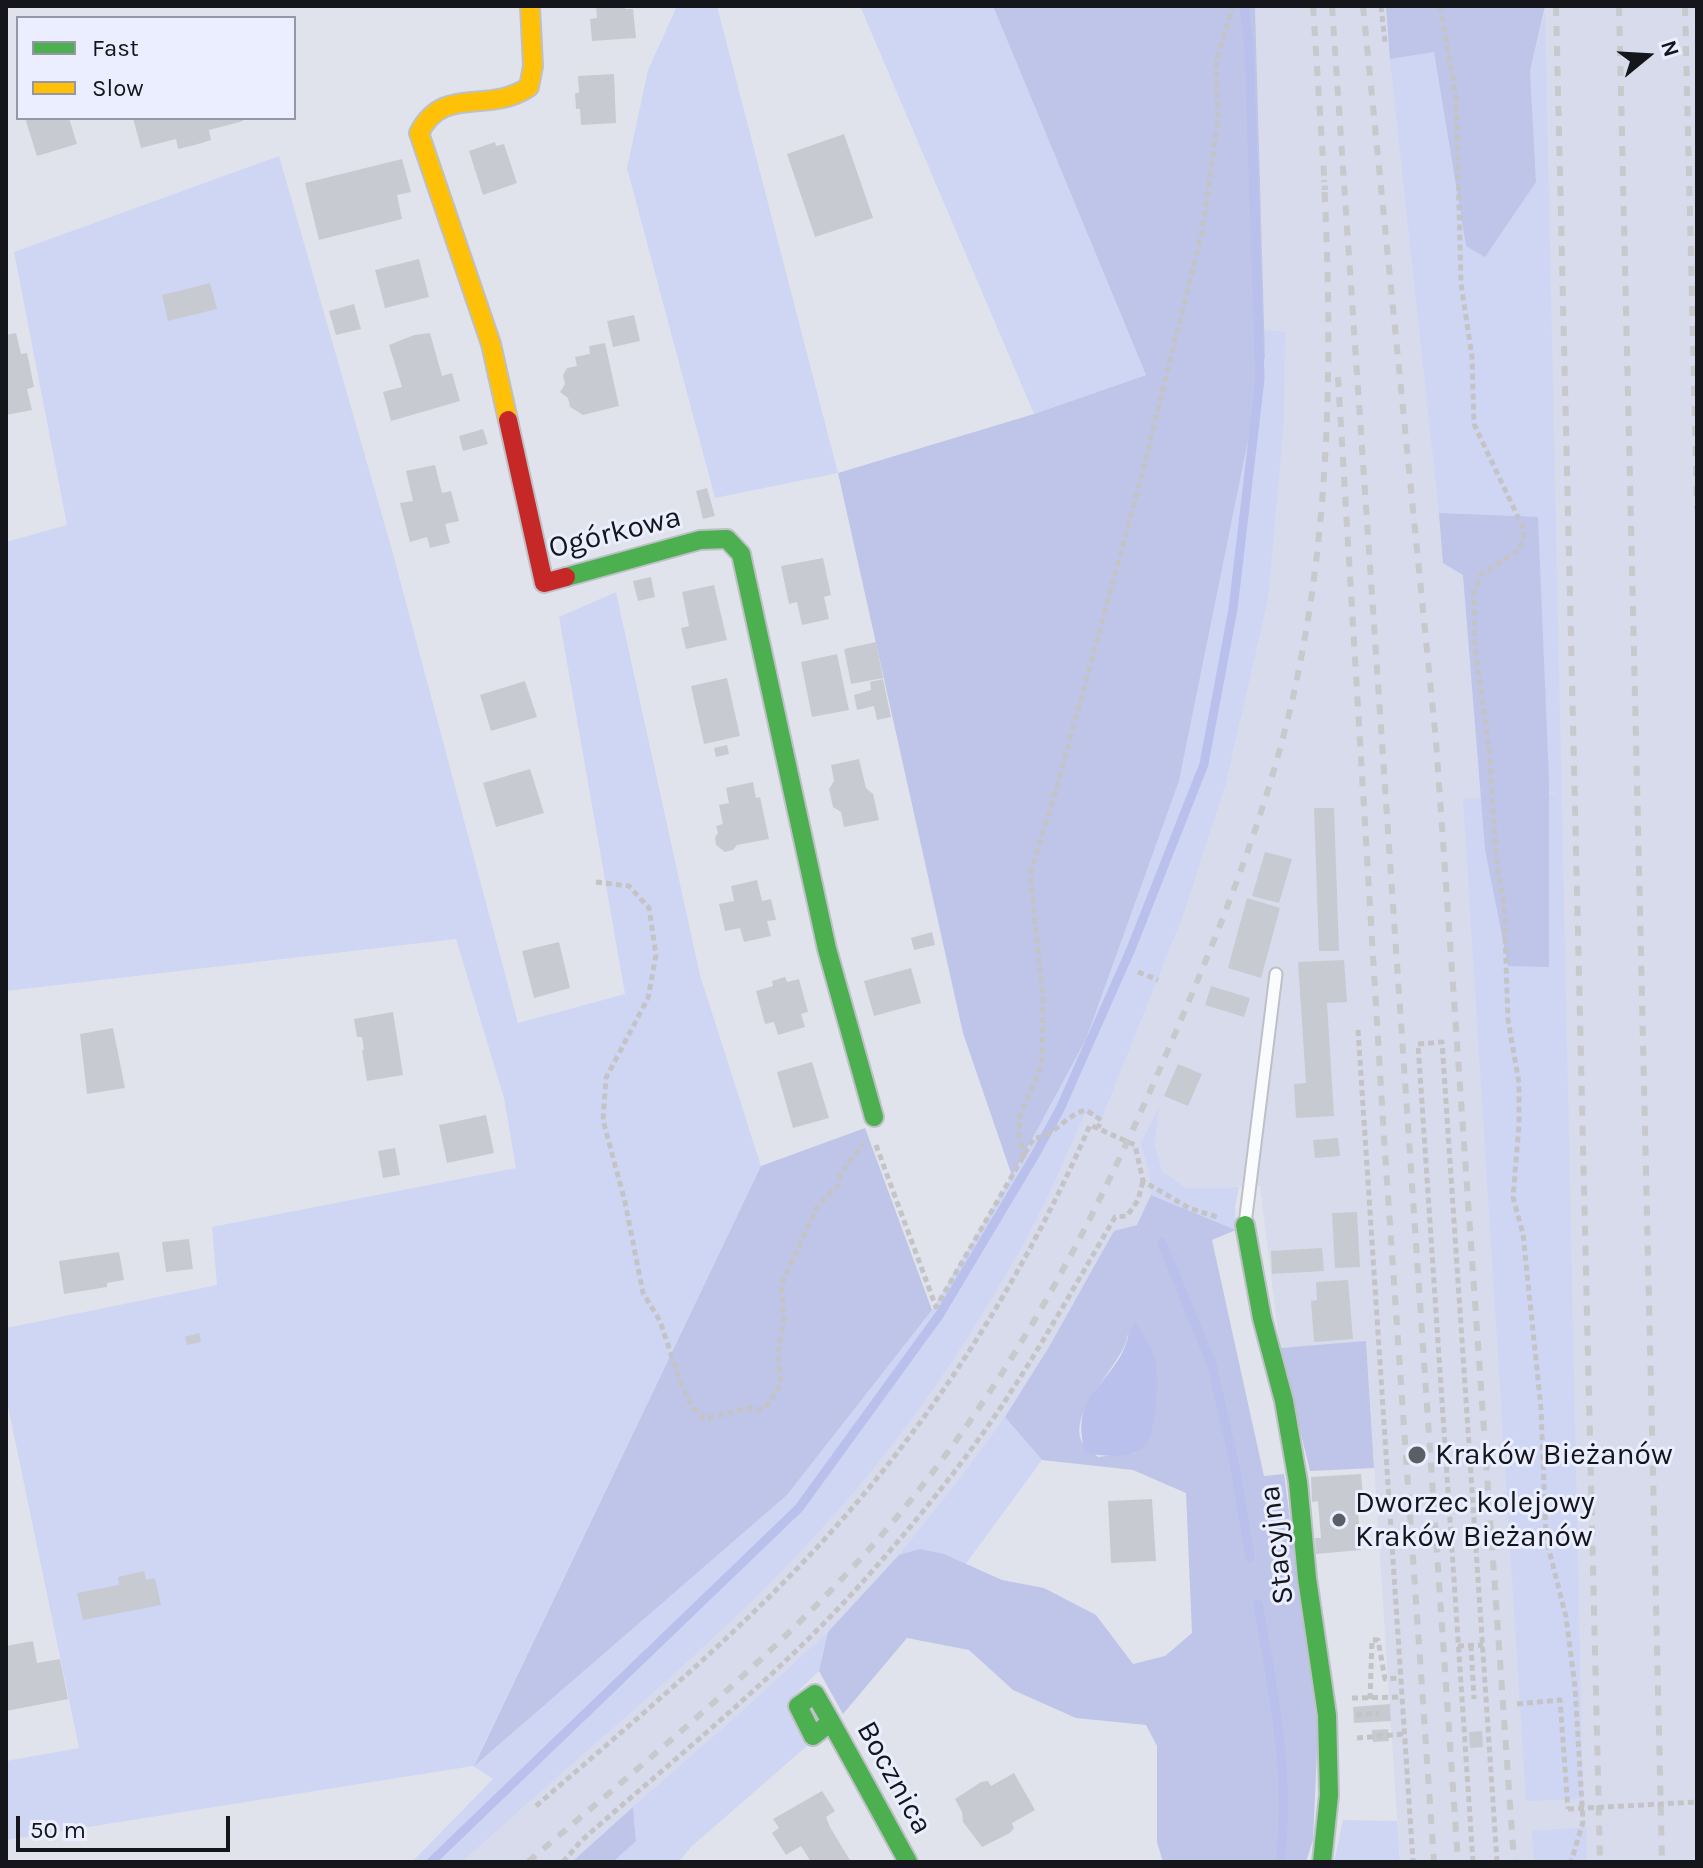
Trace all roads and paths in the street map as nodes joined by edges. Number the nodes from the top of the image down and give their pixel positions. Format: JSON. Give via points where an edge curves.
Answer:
{"nodes":[{"id":1,"x":530,"y":6,"type":"edge"},
{"id":2,"x":1233,"y":6,"type":"edge"},
{"id":3,"x":1381,"y":6,"type":"edge"},
{"id":4,"x":1440,"y":6,"type":"edge"},
{"id":5,"x":1385,"y":43,"type":"dead end"},
{"id":6,"x":596,"y":882,"type":"dead end"},
{"id":7,"x":1138,"y":972,"type":"dead end"},
{"id":8,"x":1276,"y":974,"type":"dead end"},
{"id":9,"x":1158,"y":980,"type":"dead end"},
{"id":10,"x":1358,"y":1030,"type":"dead end"},
{"id":11,"x":874,"y":1117,"type":"dead end"},
{"id":12,"x":1098,"y":1128,"type":"junction"},
{"id":13,"x":1024,"y":1158,"type":"junction"},
{"id":14,"x":1143,"y":1181,"type":"junction"},
{"id":15,"x":1189,"y":1208,"type":"dead end"},
{"id":16,"x":1245,"y":1225,"type":"joint"},
{"id":17,"x":1471,"y":1645,"type":"junction"},
{"id":18,"x":1483,"y":1645,"type":"junction"},
{"id":19,"x":1458,"y":1646,"type":"junction"},
{"id":20,"x":1400,"y":1678,"type":"junction"},
{"id":21,"x":1401,"y":1697,"type":"junction"},
{"id":22,"x":1341,"y":1698,"type":"dead end"},
{"id":23,"x":1370,"y":1699,"type":"junction"},
{"id":24,"x":1474,"y":1699,"type":"dead end"},
{"id":25,"x":1517,"y":1704,"type":"dead end"},
{"id":26,"x":1379,"y":1713,"type":"dead end"},
{"id":27,"x":1354,"y":1715,"type":"dead end"},
{"id":28,"x":831,"y":1722,"type":"dead end"},
{"id":29,"x":1404,"y":1734,"type":"junction"},
{"id":30,"x":1345,"y":1739,"type":"dead end"},
{"id":31,"x":1697,"y":1802,"type":"edge"},
{"id":32,"x":536,"y":1806,"type":"dead end"},
{"id":33,"x":563,"y":1862,"type":"edge"},
{"id":34,"x":908,"y":1862,"type":"edge"},
{"id":35,"x":1322,"y":1862,"type":"edge"},
{"id":36,"x":1413,"y":1862,"type":"edge"},
{"id":37,"x":1473,"y":1862,"type":"edge"},
{"id":38,"x":1497,"y":1862,"type":"edge"},
{"id":39,"x":1571,"y":1862,"type":"edge"}],
"edges":[{"from":1,"to":11,"type":"street","name":"Ogórkowa","via":[[529,87],[515,97],[439,106],[424,118],[419,133],[491,344],[544,583],[700,540],[727,539],[741,554],[827,949]]},
{"from":2,"to":13,"type":"path","via":[[1216,61],[1218,119],[1202,232],[1140,482],[1030,875],[1043,997],[1042,1064],[1020,1116]]},
{"from":3,"to":5,"type":"path"},
{"from":4,"to":39,"type":"path","via":[[1456,96],[1461,284],[1472,357],[1474,424],[1525,532],[1519,550],[1481,575],[1474,593],[1475,648],[1504,904],[1508,1020],[1519,1083],[1513,1197],[1523,1234],[1541,1409],[1546,1538],[1566,1617],[1575,1687],[1583,1822]]},
{"from":6,"to":13,"type":"path","via":[[629,886],[649,908],[656,955],[648,998],[606,1078],[603,1120],[643,1293],[660,1321],[691,1405],[704,1419],[765,1408],[781,1384],[781,1285],[817,1207],[872,1135],[936,1307]]},
{"from":7,"to":9,"type":"path"},
{"from":8,"to":16,"type":"lane"},
{"from":10,"to":20,"type":"path"},
{"from":12,"to":13,"type":"path","via":[[1101,1120],[1086,1110],[1077,1112],[1043,1138],[1034,1138]]},
{"from":12,"to":14,"type":"path","via":[[1135,1145]]},
{"from":12,"to":32,"type":"path","via":[[1090,1125],[1034,1241],[960,1366],[873,1482],[764,1601]]},
{"from":14,"to":15,"type":"path"},
{"from":14,"to":33,"type":"path","via":[[1138,1200],[1127,1216],[1115,1217],[998,1411],[907,1530],[801,1644]]},
{"from":16,"to":35,"type":"street","name":"Stacyjna","via":[[1298,1482],[1327,1715],[1329,1795]]},
{"from":17,"to":18,"type":"path"},
{"from":17,"to":19,"type":"path"},
{"from":17,"to":24,"type":"path"},
{"from":18,"to":19,"type":"path","via":[[1442,1042],[1418,1044]]},
{"from":18,"to":38,"type":"path"},
{"from":19,"to":37,"type":"path"},
{"from":20,"to":21,"type":"path"},
{"from":20,"to":23,"type":"path","via":[[1385,1679],[1378,1640],[1372,1640]]},
{"from":21,"to":23,"type":"path"},
{"from":21,"to":29,"type":"path"},
{"from":22,"to":23,"type":"path"},
{"from":25,"to":31,"type":"path","bridge":true,"via":[[1560,1700],[1568,1809]]},
{"from":26,"to":27,"type":"path"},
{"from":28,"to":34,"type":"street","name":"Bocznica"},
{"from":29,"to":30,"type":"path"},
{"from":29,"to":36,"type":"path"}]}
